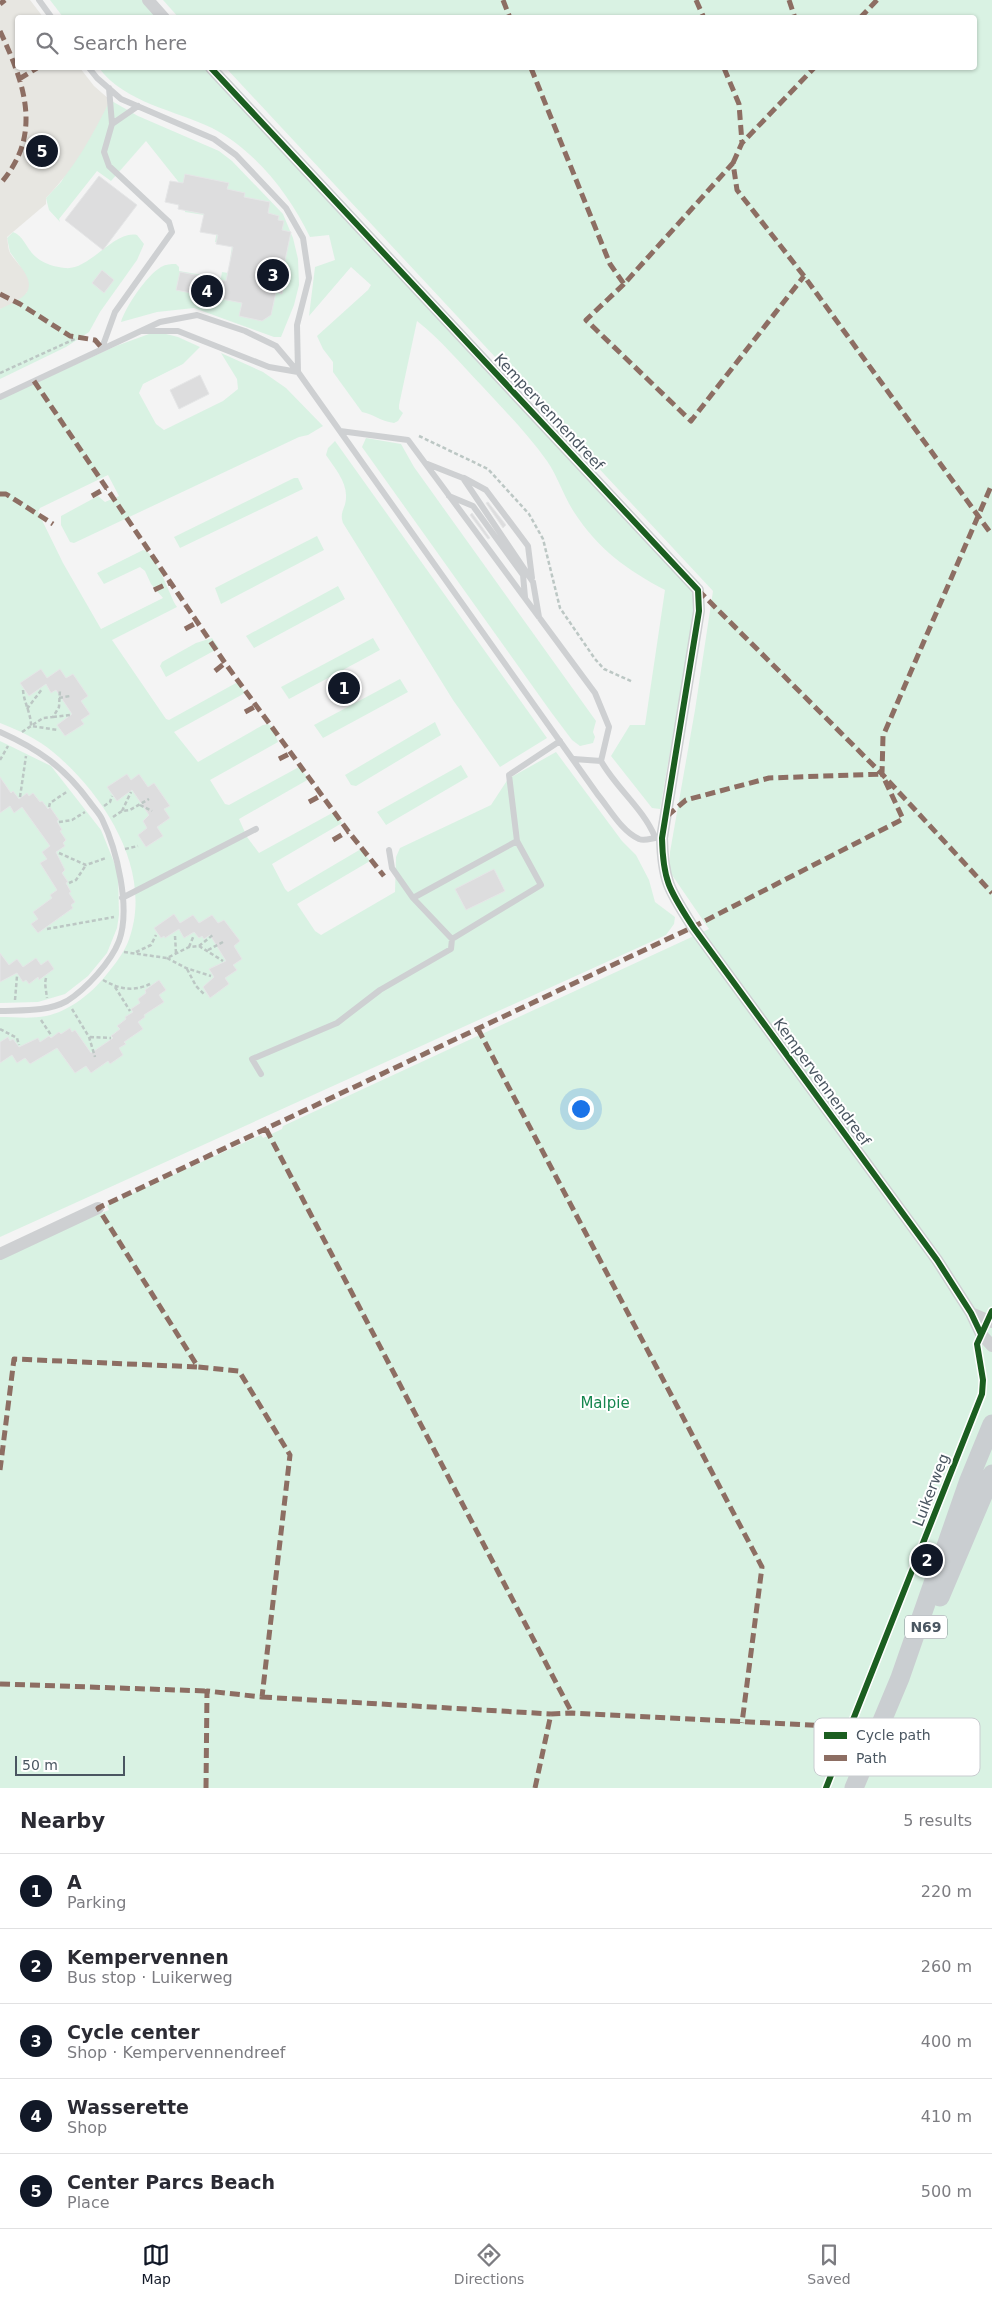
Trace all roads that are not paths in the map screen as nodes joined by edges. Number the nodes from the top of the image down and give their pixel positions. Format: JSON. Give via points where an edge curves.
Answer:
{"nodes":[{"id":1,"x":39,"y":0,"type":"edge"},
{"id":2,"x":148,"y":0,"type":"edge"},
{"id":3,"x":50,"y":15,"type":"edge"},
{"id":4,"x":161,"y":15,"type":"edge"},
{"id":5,"x":91,"y":70,"type":"edge"},
{"id":6,"x":213,"y":70,"type":"edge"},
{"id":7,"x":109,"y":88,"type":"junction"},
{"id":8,"x":138,"y":106,"type":"junction"},
{"id":9,"x":112,"y":124,"type":"junction"},
{"id":10,"x":142,"y":331,"type":"junction"},
{"id":11,"x":102,"y":348,"type":"junction"},
{"id":12,"x":298,"y":372,"type":"junction"},
{"id":13,"x":0,"y":397,"type":"edge"},
{"id":14,"x":340,"y":431,"type":"junction"},
{"id":15,"x":424,"y":462,"type":"junction"},
{"id":16,"x":463,"y":478,"type":"junction"},
{"id":17,"x":449,"y":496,"type":"junction"},
{"id":18,"x":533,"y":582,"type":"junction"},
{"id":19,"x":525,"y":598,"type":"junction"},
{"id":20,"x":540,"y":619,"type":"junction"},
{"id":21,"x":0,"y":732,"type":"edge"},
{"id":22,"x":560,"y":741,"type":"junction"},
{"id":23,"x":574,"y":759,"type":"junction"},
{"id":24,"x":601,"y":761,"type":"junction"},
{"id":25,"x":256,"y":829,"type":"dead end"},
{"id":26,"x":659,"y":837,"type":"junction"},
{"id":27,"x":517,"y":841,"type":"junction"},
{"id":28,"x":389,"y":850,"type":"dead end"},
{"id":29,"x":122,"y":898,"type":"junction"},
{"id":30,"x":413,"y":898,"type":"junction"},
{"id":31,"x":452,"y":939,"type":"junction"},
{"id":32,"x":0,"y":1011,"type":"edge"},
{"id":33,"x":261,"y":1074,"type":"dead end"},
{"id":34,"x":98,"y":1208,"type":"dead end"},
{"id":35,"x":0,"y":1254,"type":"edge"},
{"id":36,"x":971,"y":1313,"type":"junction"},
{"id":37,"x":992,"y":1322,"type":"edge"},
{"id":38,"x":992,"y":1346,"type":"edge"},
{"id":39,"x":992,"y":1424,"type":"edge"},
{"id":40,"x":992,"y":1474,"type":"edge"},
{"id":41,"x":900,"y":1678,"type":"junction"},
{"id":42,"x":883,"y":1718,"type":"edge"},
{"id":43,"x":859,"y":1776,"type":"edge"},
{"id":44,"x":854,"y":1788,"type":"edge"}],
"edges":[{"from":1,"to":3,"type":"lane"},
{"from":2,"to":4,"type":"street"},
{"from":5,"to":7,"type":"lane"},
{"from":6,"to":26,"type":"street","name":"Kempervennendreef","via":[[698,590],[699,611]]},
{"from":7,"to":8,"type":"lane","via":[[121,99]]},
{"from":7,"to":9,"type":"lane"},
{"from":8,"to":9,"type":"lane"},
{"from":8,"to":12,"type":"lane","via":[[214,139],[236,155],[286,208],[303,238],[309,278],[297,325]]},
{"from":9,"to":11,"type":"lane","via":[[104,152],[109,166],[169,222],[172,232],[115,312]]},
{"from":10,"to":11,"type":"lane"},
{"from":10,"to":12,"type":"lane","via":[[178,331],[269,367]]},
{"from":10,"to":12,"type":"lane","via":[[160,322],[198,315],[276,346]]},
{"from":11,"to":13,"type":"lane"},
{"from":12,"to":14,"type":"lane"},
{"from":14,"to":15,"type":"lane","via":[[408,440]]},
{"from":14,"to":22,"type":"lane"},
{"from":15,"to":16,"type":"lane"},
{"from":15,"to":17,"type":"lane"},
{"from":16,"to":18,"type":"lane"},
{"from":16,"to":18,"type":"lane","via":[[486,490],[528,546]]},
{"from":17,"to":19,"type":"lane"},
{"from":17,"to":19,"type":"lane","via":[[473,506],[523,575]]},
{"from":18,"to":20,"type":"lane"},
{"from":19,"to":20,"type":"lane"},
{"from":20,"to":24,"type":"lane","via":[[595,693],[609,727]]},
{"from":21,"to":29,"type":"lane","via":[[30,746],[56,764],[78,786],[103,822],[120,866]]},
{"from":22,"to":23,"type":"lane"},
{"from":22,"to":27,"type":"lane","via":[[509,774]]},
{"from":23,"to":24,"type":"lane"},
{"from":23,"to":26,"type":"lane","via":[[628,832],[638,839]]},
{"from":24,"to":26,"type":"lane"},
{"from":25,"to":29,"type":"lane"},
{"from":26,"to":36,"type":"street","name":"Kempervennendreef","via":[[668,888],[693,927],[937,1260]]},
{"from":27,"to":30,"type":"lane"},
{"from":27,"to":31,"type":"lane","via":[[541,885]]},
{"from":28,"to":30,"type":"lane","via":[[392,868]]},
{"from":29,"to":32,"type":"lane","via":[[124,916],[119,942],[95,977],[66,1001],[33,1010]]},
{"from":30,"to":31,"type":"lane"},
{"from":31,"to":33,"type":"lane","via":[[450,949],[380,990],[337,1023],[252,1060]]},
{"from":34,"to":35,"type":"street"},
{"from":36,"to":37,"type":"street"},
{"from":36,"to":38,"type":"street","name":"Kempervennendreef","via":[[981,1334]]},
{"from":39,"to":41,"type":"main road","number":"N69","via":[[969,1480]]},
{"from":40,"to":41,"type":"main road","number":"N69","via":[[932,1616]]},
{"from":41,"to":42,"type":"main road","number":"N69"},
{"from":43,"to":44,"type":"main road","number":"N69"}]}
